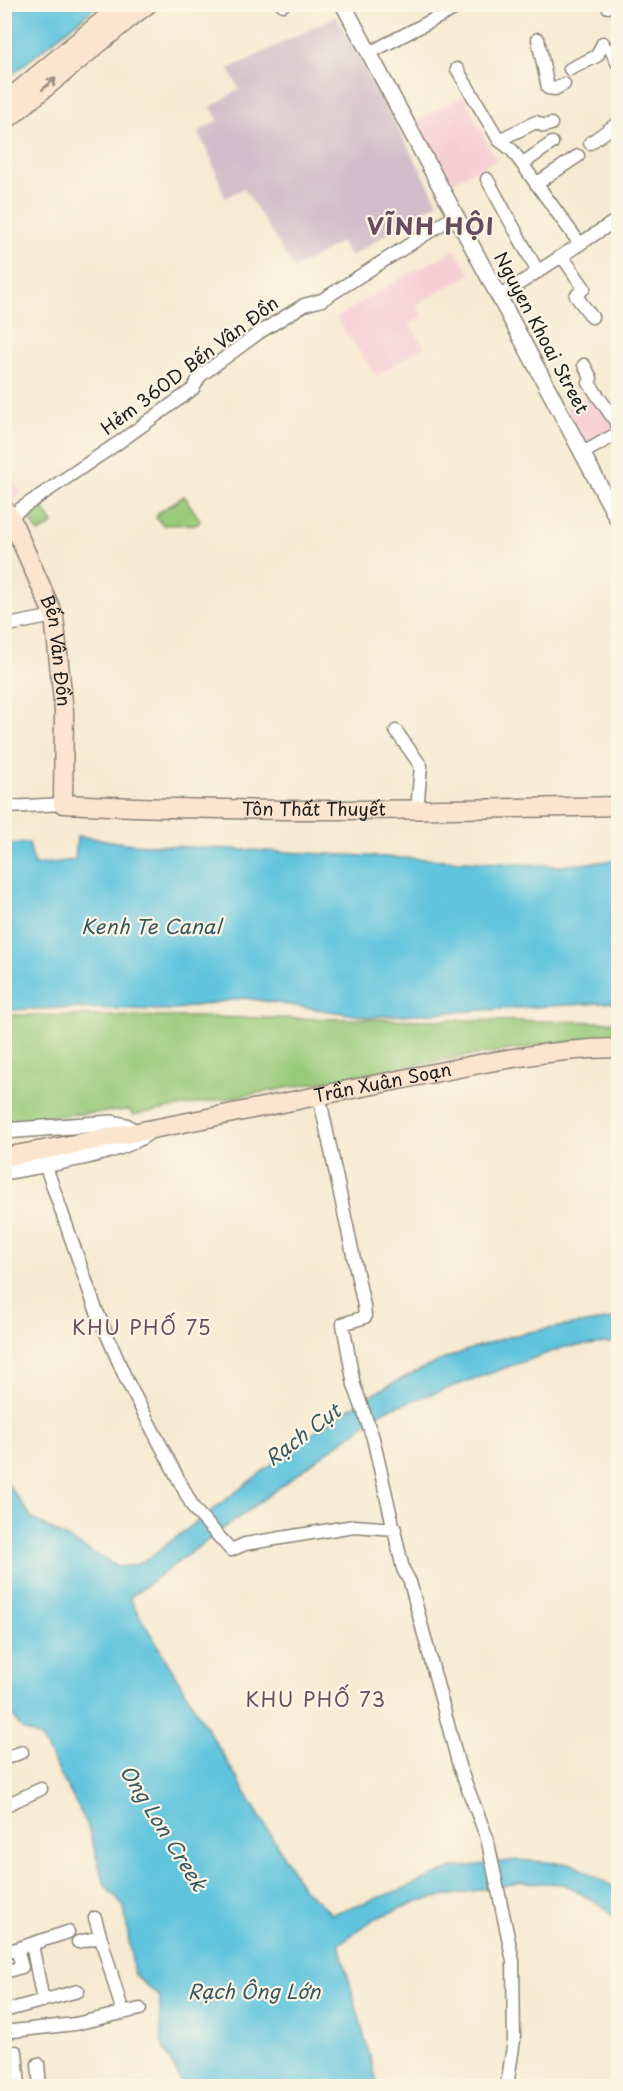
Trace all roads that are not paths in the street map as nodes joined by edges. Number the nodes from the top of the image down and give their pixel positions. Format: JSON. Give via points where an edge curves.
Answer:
{"nodes":[{"id":1,"x":123,"y":4,"type":"edge"},
{"id":2,"x":148,"y":4,"type":"edge"},
{"id":3,"x":344,"y":4,"type":"edge"},
{"id":4,"x":452,"y":10,"type":"dead end"},
{"id":5,"x":538,"y":39,"type":"dead end"},
{"id":6,"x":611,"y":46,"type":"edge"},
{"id":7,"x":369,"y":53,"type":"junction"},
{"id":8,"x":618,"y":64,"type":"edge"},
{"id":9,"x":457,"y":69,"type":"dead end"},
{"id":10,"x":570,"y":69,"type":"dead end"},
{"id":11,"x":564,"y":84,"type":"dead end"},
{"id":12,"x":4,"y":103,"type":"edge"},
{"id":13,"x":4,"y":122,"type":"edge"},
{"id":14,"x":551,"y":123,"type":"dead end"},
{"id":15,"x":618,"y":123,"type":"edge"},
{"id":16,"x":499,"y":140,"type":"junction"},
{"id":17,"x":552,"y":143,"type":"dead end"},
{"id":18,"x":590,"y":143,"type":"dead end"},
{"id":19,"x":578,"y":156,"type":"dead end"},
{"id":20,"x":522,"y":164,"type":"junction"},
{"id":21,"x":487,"y":178,"type":"dead end"},
{"id":22,"x":536,"y":184,"type":"junction"},
{"id":23,"x":456,"y":215,"type":"junction"},
{"id":24,"x":618,"y":219,"type":"edge"},
{"id":25,"x":580,"y":244,"type":"junction"},
{"id":26,"x":562,"y":256,"type":"junction"},
{"id":27,"x":538,"y":272,"type":"junction"},
{"id":28,"x":499,"y":297,"type":"junction"},
{"id":29,"x":592,"y":317,"type":"dead end"},
{"id":30,"x":584,"y":365,"type":"dead end"},
{"id":31,"x":617,"y":430,"type":"edge"},
{"id":32,"x":582,"y":453,"type":"junction"},
{"id":33,"x":7,"y":512,"type":"edge"},
{"id":34,"x":618,"y":520,"type":"edge"},
{"id":35,"x":54,"y":616,"type":"junction"},
{"id":36,"x":13,"y":624,"type":"dead end"},
{"id":37,"x":396,"y":731,"type":"dead end"},
{"id":38,"x":63,"y":804,"type":"junction"},
{"id":39,"x":618,"y":806,"type":"edge"},
{"id":40,"x":8,"y":807,"type":"dead end"},
{"id":41,"x":417,"y":810,"type":"junction"},
{"id":42,"x":618,"y":1048,"type":"edge"},
{"id":43,"x":319,"y":1095,"type":"junction"},
{"id":44,"x":4,"y":1131,"type":"edge"},
{"id":45,"x":136,"y":1134,"type":"junction"},
{"id":46,"x":4,"y":1157,"type":"edge"},
{"id":47,"x":45,"y":1164,"type":"junction"},
{"id":48,"x":4,"y":1172,"type":"edge"},
{"id":49,"x":395,"y":1529,"type":"junction"},
{"id":50,"x":22,"y":1752,"type":"dead end"},
{"id":51,"x":4,"y":1759,"type":"edge"},
{"id":52,"x":41,"y":1789,"type":"dead end"},
{"id":53,"x":4,"y":1806,"type":"edge"},
{"id":54,"x":94,"y":1918,"type":"dead end"},
{"id":55,"x":68,"y":1932,"type":"dead end"},
{"id":56,"x":100,"y":1937,"type":"junction"},
{"id":57,"x":78,"y":1942,"type":"dead end"},
{"id":58,"x":32,"y":1944,"type":"junction"},
{"id":59,"x":17,"y":1949,"type":"junction"},
{"id":60,"x":4,"y":1953,"type":"edge"},
{"id":61,"x":4,"y":1972,"type":"edge"},
{"id":62,"x":78,"y":1991,"type":"dead end"},
{"id":63,"x":43,"y":2001,"type":"junction"},
{"id":64,"x":140,"y":2009,"type":"dead end"},
{"id":65,"x":4,"y":2012,"type":"edge"},
{"id":66,"x":123,"y":2013,"type":"junction"},
{"id":67,"x":6,"y":2029,"type":"edge"},
{"id":68,"x":16,"y":2052,"type":"dead end"},
{"id":69,"x":38,"y":2064,"type":"dead end"},
{"id":70,"x":19,"y":2086,"type":"edge"},
{"id":71,"x":40,"y":2086,"type":"edge"},
{"id":72,"x":507,"y":2086,"type":"edge"}],
"edges":[{"from":1,"to":12,"type":"main road"},
{"from":13,"to":2,"type":"main road","one_way":true},
{"from":3,"to":7,"type":"street","name":"Nguyen Khoai Street"},
{"from":4,"to":7,"type":"street"},
{"from":5,"to":11,"type":"street","via":[[548,88]]},
{"from":6,"to":8,"type":"street"},
{"from":6,"to":10,"type":"street"},
{"from":7,"to":23,"type":"street","name":"Nguyen Khoai Street"},
{"from":9,"to":16,"type":"street"},
{"from":14,"to":16,"type":"street","via":[[544,126],[536,122]]},
{"from":15,"to":18,"type":"street"},
{"from":16,"to":20,"type":"street"},
{"from":17,"to":20,"type":"street"},
{"from":19,"to":22,"type":"street"},
{"from":20,"to":22,"type":"street"},
{"from":21,"to":27,"type":"street"},
{"from":22,"to":25,"type":"street"},
{"from":23,"to":28,"type":"street","name":"Nguyen Khoai Street"},
{"from":23,"to":33,"type":"street","name":"Hẻm 360D Bến Vân Đồn","via":[[322,300],[304,304],[260,332],[200,376],[193,389],[118,443]]},
{"from":24,"to":25,"type":"street"},
{"from":25,"to":26,"type":"street"},
{"from":26,"to":27,"type":"street"},
{"from":26,"to":29,"type":"street","via":[[584,288],[576,296]]},
{"from":27,"to":28,"type":"street"},
{"from":28,"to":32,"type":"street","name":"Nguyen Khoai Street"},
{"from":30,"to":31,"type":"street","via":[[591,378],[589,383]]},
{"from":31,"to":32,"type":"street"},
{"from":32,"to":34,"type":"street","name":"Nguyen Khoai Street"},
{"from":33,"to":35,"type":"main road","name":"Bến Vân Đồn"},
{"from":35,"to":36,"type":"street"},
{"from":35,"to":38,"type":"main road","name":"Bến Vân Đồn","via":[[64,711]]},
{"from":37,"to":41,"type":"street","via":[[421,766]]},
{"from":38,"to":40,"type":"street","name":"Tôn Thất Thuyết"},
{"from":38,"to":41,"type":"main road","name":"Tôn Thất Thuyết"},
{"from":39,"to":41,"type":"main road","name":"Tôn Thất Thuyết"},
{"from":42,"to":43,"type":"main road","name":"Trần Xuân Soạn","via":[[505,1059]]},
{"from":43,"to":45,"type":"main road","name":"Trần Xuân Soạn"},
{"from":43,"to":49,"type":"street","via":[[364,1306],[365,1317],[343,1324],[354,1385],[374,1438]]},
{"from":44,"to":45,"type":"street","via":[[112,1123],[126,1126]]},
{"from":45,"to":46,"type":"main road"},
{"from":45,"to":47,"type":"street","name":"Trần Xuân Soạn","via":[[137,1140],[121,1147]]},
{"from":47,"to":48,"type":"street","name":"Trần Xuân Soạn"},
{"from":47,"to":49,"type":"street","via":[[95,1307],[122,1369],[194,1509],[231,1550],[245,1544],[354,1526]]},
{"from":49,"to":72,"type":"street","via":[[459,1766],[487,1838],[513,1961],[514,2042]]},
{"from":50,"to":51,"type":"street"},
{"from":52,"to":53,"type":"street"},
{"from":54,"to":56,"type":"street"},
{"from":55,"to":58,"type":"street"},
{"from":56,"to":57,"type":"street"},
{"from":56,"to":66,"type":"street"},
{"from":58,"to":59,"type":"street"},
{"from":58,"to":63,"type":"street"},
{"from":59,"to":60,"type":"street"},
{"from":59,"to":61,"type":"street","via":[[22,1967]]},
{"from":62,"to":63,"type":"street"},
{"from":63,"to":65,"type":"street"},
{"from":64,"to":66,"type":"street"},
{"from":66,"to":67,"type":"street","via":[[75,2025]]},
{"from":68,"to":70,"type":"street"},
{"from":69,"to":71,"type":"street"}]}
